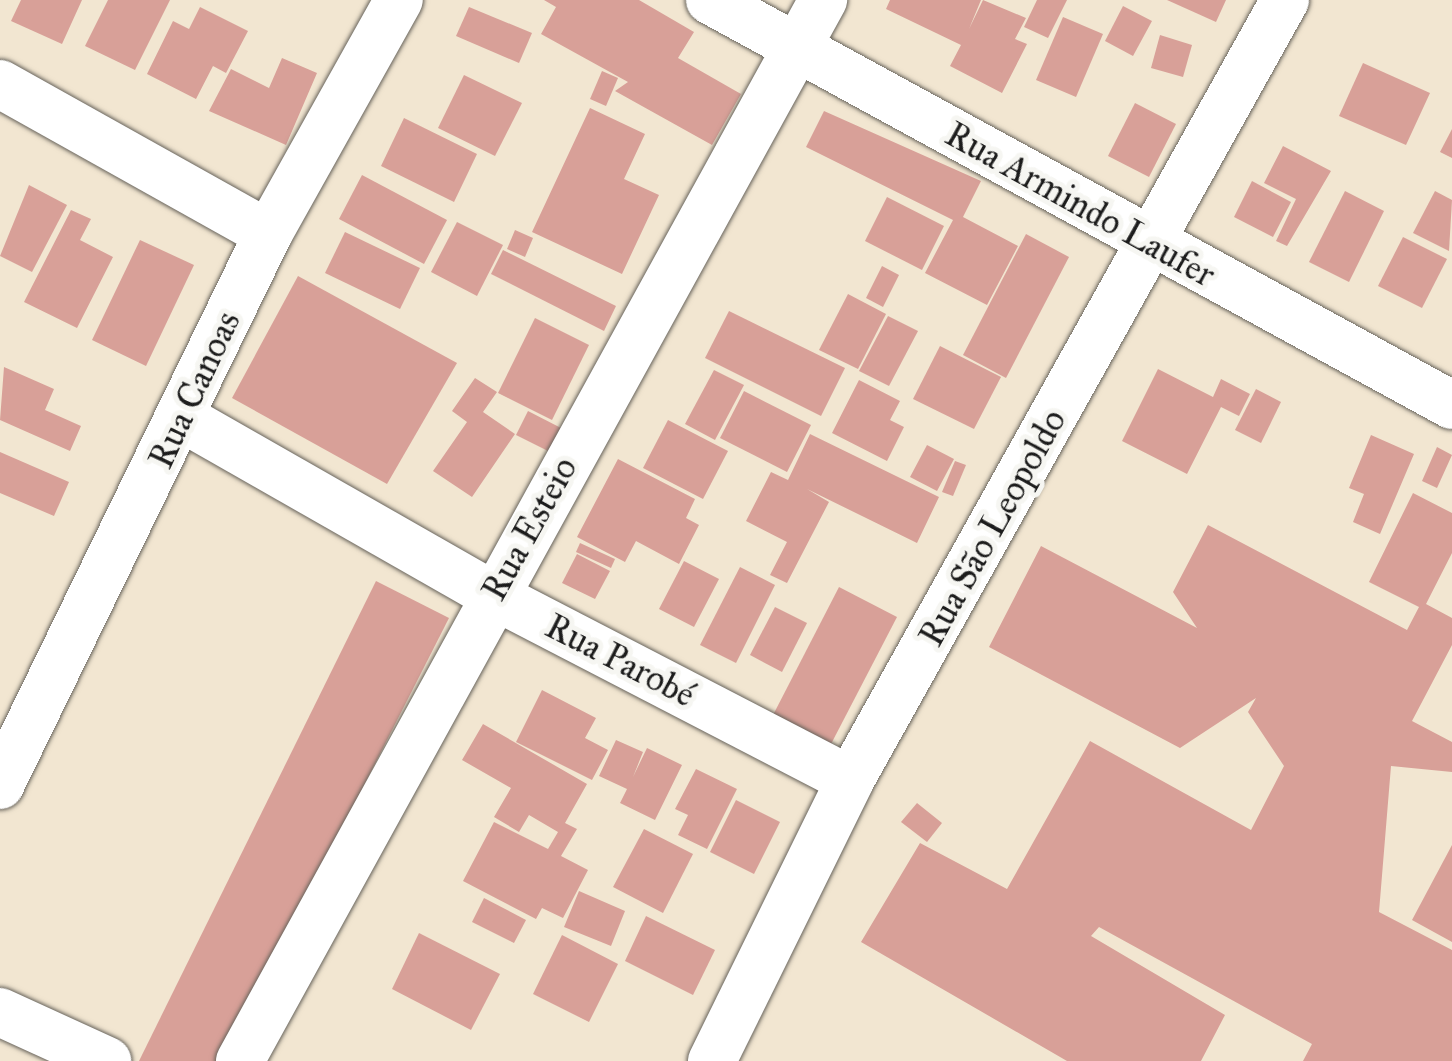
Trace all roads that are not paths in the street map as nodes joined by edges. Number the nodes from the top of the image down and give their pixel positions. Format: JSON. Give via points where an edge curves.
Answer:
{"nodes":[{"id":1,"x":399,"y":0,"type":"edge"},
{"id":2,"x":710,"y":0,"type":"edge"},
{"id":3,"x":824,"y":0,"type":"edge"},
{"id":4,"x":1284,"y":0,"type":"edge"},
{"id":5,"x":799,"y":48,"type":"junction"},
{"id":6,"x":0,"y":84,"type":"edge"},
{"id":7,"x":268,"y":234,"type":"junction"},
{"id":8,"x":1152,"y":246,"type":"junction"},
{"id":9,"x":1452,"y":405,"type":"edge"},
{"id":10,"x":184,"y":419,"type":"junction"},
{"id":11,"x":492,"y":596,"type":"junction"},
{"id":12,"x":850,"y":780,"type":"junction"},
{"id":13,"x":0,"y":786,"type":"edge"},
{"id":14,"x":0,"y":1012,"type":"edge"},
{"id":15,"x":108,"y":1061,"type":"edge"},
{"id":16,"x":240,"y":1061,"type":"edge"},
{"id":17,"x":712,"y":1061,"type":"edge"}],
"edges":[{"from":1,"to":7,"type":"street","name":"Rua Canoas"},
{"from":2,"to":5,"type":"street","name":"Rua Armindo Laufer"},
{"from":3,"to":5,"type":"street","name":"Rua Esteio"},
{"from":4,"to":8,"type":"street","name":"Rua São Leopoldo"},
{"from":5,"to":8,"type":"street","name":"Rua Armindo Laufer"},
{"from":5,"to":11,"type":"street","name":"Rua Esteio"},
{"from":6,"to":7,"type":"street"},
{"from":7,"to":10,"type":"street","name":"Rua Canoas"},
{"from":8,"to":9,"type":"street","name":"Rua Armindo Laufer"},
{"from":8,"to":12,"type":"street","name":"Rua São Leopoldo"},
{"from":10,"to":11,"type":"street","name":"Rua Parobé"},
{"from":10,"to":13,"type":"street","name":"Rua Canoas"},
{"from":11,"to":12,"type":"street","name":"Rua Parobé"},
{"from":11,"to":16,"type":"street","name":"Rua Esteio"},
{"from":12,"to":17,"type":"street","name":"Rua São Leopoldo"},
{"from":14,"to":15,"type":"street"}]}
